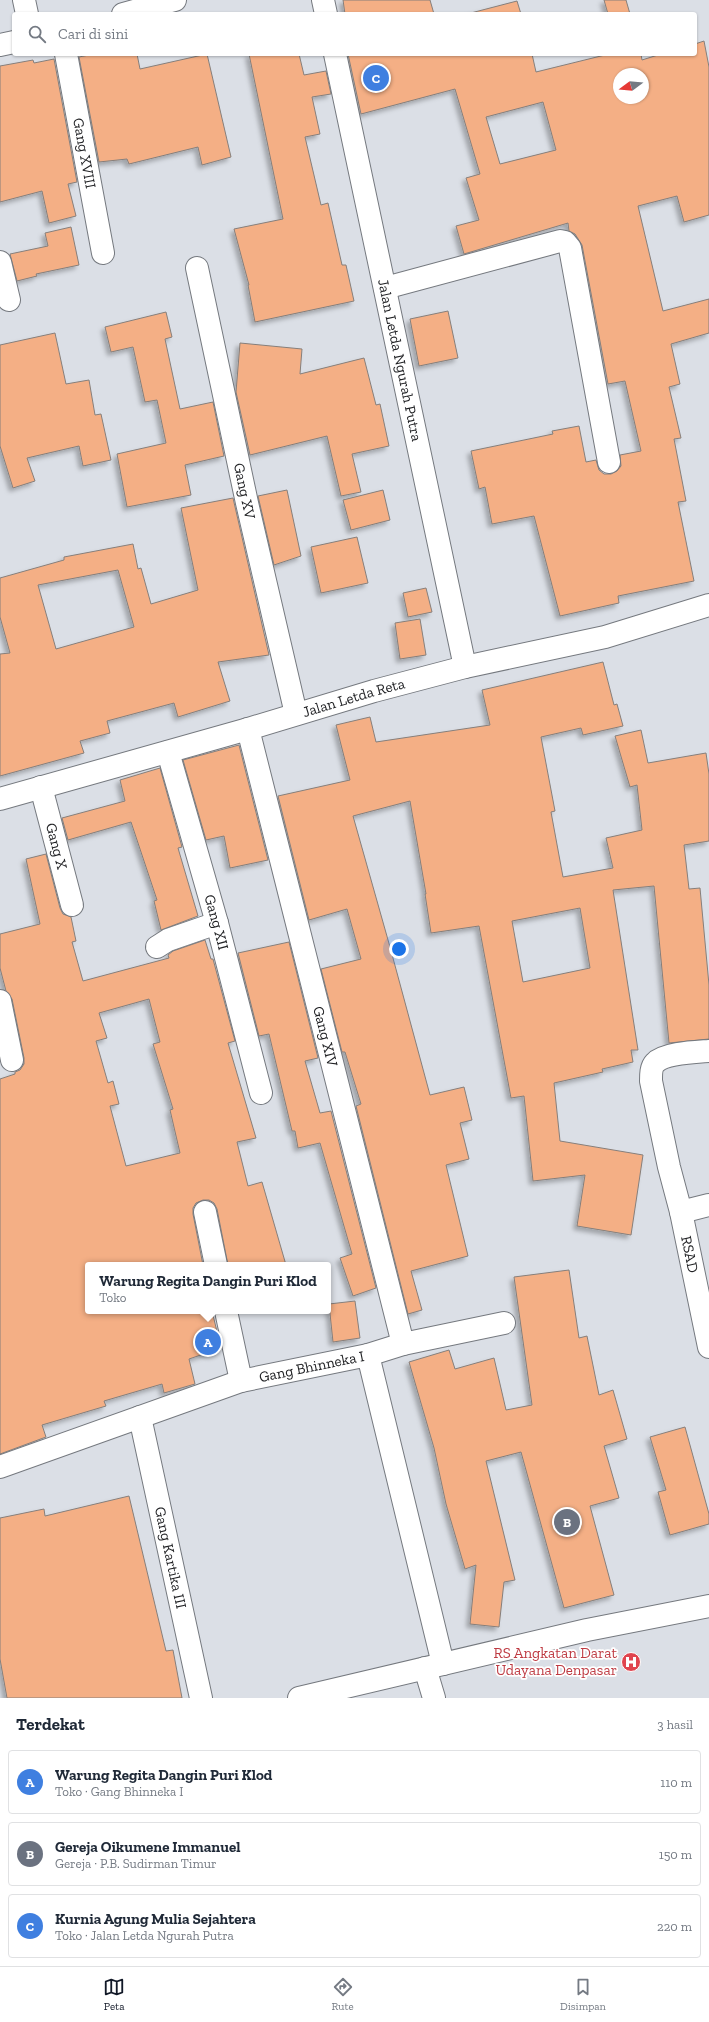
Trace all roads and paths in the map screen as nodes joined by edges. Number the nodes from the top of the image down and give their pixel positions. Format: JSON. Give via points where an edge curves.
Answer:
{"nodes":[{"id":1,"x":24,"y":0,"type":"edge"},
{"id":2,"x":175,"y":0,"type":"edge"},
{"id":3,"x":323,"y":0,"type":"edge"},
{"id":4,"x":27,"y":12,"type":"edge"},
{"id":5,"x":130,"y":12,"type":"edge"},
{"id":6,"x":326,"y":12,"type":"edge"},
{"id":7,"x":12,"y":42,"type":"edge"},
{"id":8,"x":0,"y":45,"type":"edge"},
{"id":9,"x":66,"y":56,"type":"edge"},
{"id":10,"x":335,"y":56,"type":"edge"},
{"id":11,"x":103,"y":253,"type":"dead end"},
{"id":12,"x":0,"y":262,"type":"edge"},
{"id":13,"x":197,"y":268,"type":"dead end"},
{"id":14,"x":384,"y":288,"type":"junction"},
{"id":15,"x":9,"y":300,"type":"dead end"},
{"id":16,"x":609,"y":462,"type":"dead end"},
{"id":17,"x":709,"y":605,"type":"edge"},
{"id":18,"x":465,"y":667,"type":"junction"},
{"id":19,"x":296,"y":714,"type":"junction"},
{"id":20,"x":248,"y":729,"type":"junction"},
{"id":21,"x":168,"y":752,"type":"junction"},
{"id":22,"x":41,"y":787,"type":"junction"},
{"id":23,"x":0,"y":799,"type":"edge"},
{"id":24,"x":72,"y":905,"type":"dead end"},
{"id":25,"x":217,"y":924,"type":"junction"},
{"id":26,"x":157,"y":947,"type":"dead end"},
{"id":27,"x":0,"y":1001,"type":"edge"},
{"id":28,"x":709,"y":1051,"type":"edge"},
{"id":29,"x":12,"y":1060,"type":"dead end"},
{"id":30,"x":261,"y":1093,"type":"dead end"},
{"id":31,"x":709,"y":1205,"type":"edge"},
{"id":32,"x":205,"y":1212,"type":"dead end"},
{"id":33,"x":681,"y":1212,"type":"junction"},
{"id":34,"x":215,"y":1262,"type":"edge"},
{"id":35,"x":227,"y":1314,"type":"edge"},
{"id":36,"x":504,"y":1323,"type":"dead end"},
{"id":37,"x":403,"y":1344,"type":"junction"},
{"id":38,"x":709,"y":1347,"type":"edge"},
{"id":39,"x":368,"y":1355,"type":"junction"},
{"id":40,"x":241,"y":1381,"type":"junction"},
{"id":41,"x":140,"y":1417,"type":"junction"},
{"id":42,"x":0,"y":1467,"type":"edge"},
{"id":43,"x":709,"y":1606,"type":"edge"},
{"id":44,"x":434,"y":1666,"type":"junction"},
{"id":45,"x":201,"y":1698,"type":"edge"},
{"id":46,"x":299,"y":1698,"type":"edge"},
{"id":47,"x":434,"y":1698,"type":"edge"}],
"edges":[{"from":1,"to":4,"type":"street"},
{"from":2,"to":5,"type":"street"},
{"from":3,"to":6,"type":"street"},
{"from":7,"to":8,"type":"street"},
{"from":9,"to":11,"type":"street","name":"Gang XVIII"},
{"from":10,"to":14,"type":"street","name":"Jalan Letda Ngurah Putra"},
{"from":12,"to":15,"type":"street"},
{"from":13,"to":19,"type":"street","name":"Gang XV","via":[[247,503]]},
{"from":14,"to":16,"type":"street","via":[[560,241],[565,242],[570,248]]},
{"from":14,"to":18,"type":"street","name":"Jalan Letda Ngurah Putra"},
{"from":17,"to":18,"type":"street","name":"Jalan Letda Reta","via":[[606,637]]},
{"from":18,"to":19,"type":"street","name":"Jalan Letda Reta"},
{"from":19,"to":20,"type":"street","name":"Jalan Letda Reta"},
{"from":20,"to":21,"type":"street","name":"Jalan Letda Reta"},
{"from":20,"to":37,"type":"street","name":"Gang XIV"},
{"from":21,"to":22,"type":"street","name":"Jalan Letda Reta"},
{"from":21,"to":25,"type":"street","name":"Gang XII"},
{"from":22,"to":23,"type":"street","name":"Jalan Letda Reta"},
{"from":22,"to":24,"type":"street","name":"Gang X"},
{"from":25,"to":26,"type":"street","via":[[168,940]]},
{"from":25,"to":30,"type":"street","name":"Gang XII"},
{"from":27,"to":29,"type":"street"},
{"from":28,"to":33,"type":"street","name":"RSAD","via":[[683,1053],[659,1059],[652,1070],[651,1081]]},
{"from":31,"to":33,"type":"street"},
{"from":32,"to":34,"type":"street"},
{"from":33,"to":38,"type":"street","name":"RSAD"},
{"from":35,"to":40,"type":"street"},
{"from":36,"to":37,"type":"street"},
{"from":37,"to":39,"type":"street"},
{"from":39,"to":40,"type":"street","name":"Gang Bhinneka I"},
{"from":39,"to":44,"type":"street","name":"Gang Bhinneka I"},
{"from":40,"to":41,"type":"street","name":"Gang Bhinneka I"},
{"from":41,"to":42,"type":"street","name":"Gang Bhinneka I"},
{"from":41,"to":45,"type":"street","name":"Gang Kartika III"},
{"from":43,"to":44,"type":"street","via":[[587,1630]]},
{"from":44,"to":46,"type":"street"},
{"from":44,"to":47,"type":"street","name":"Gang Bhinneka I"}]}
